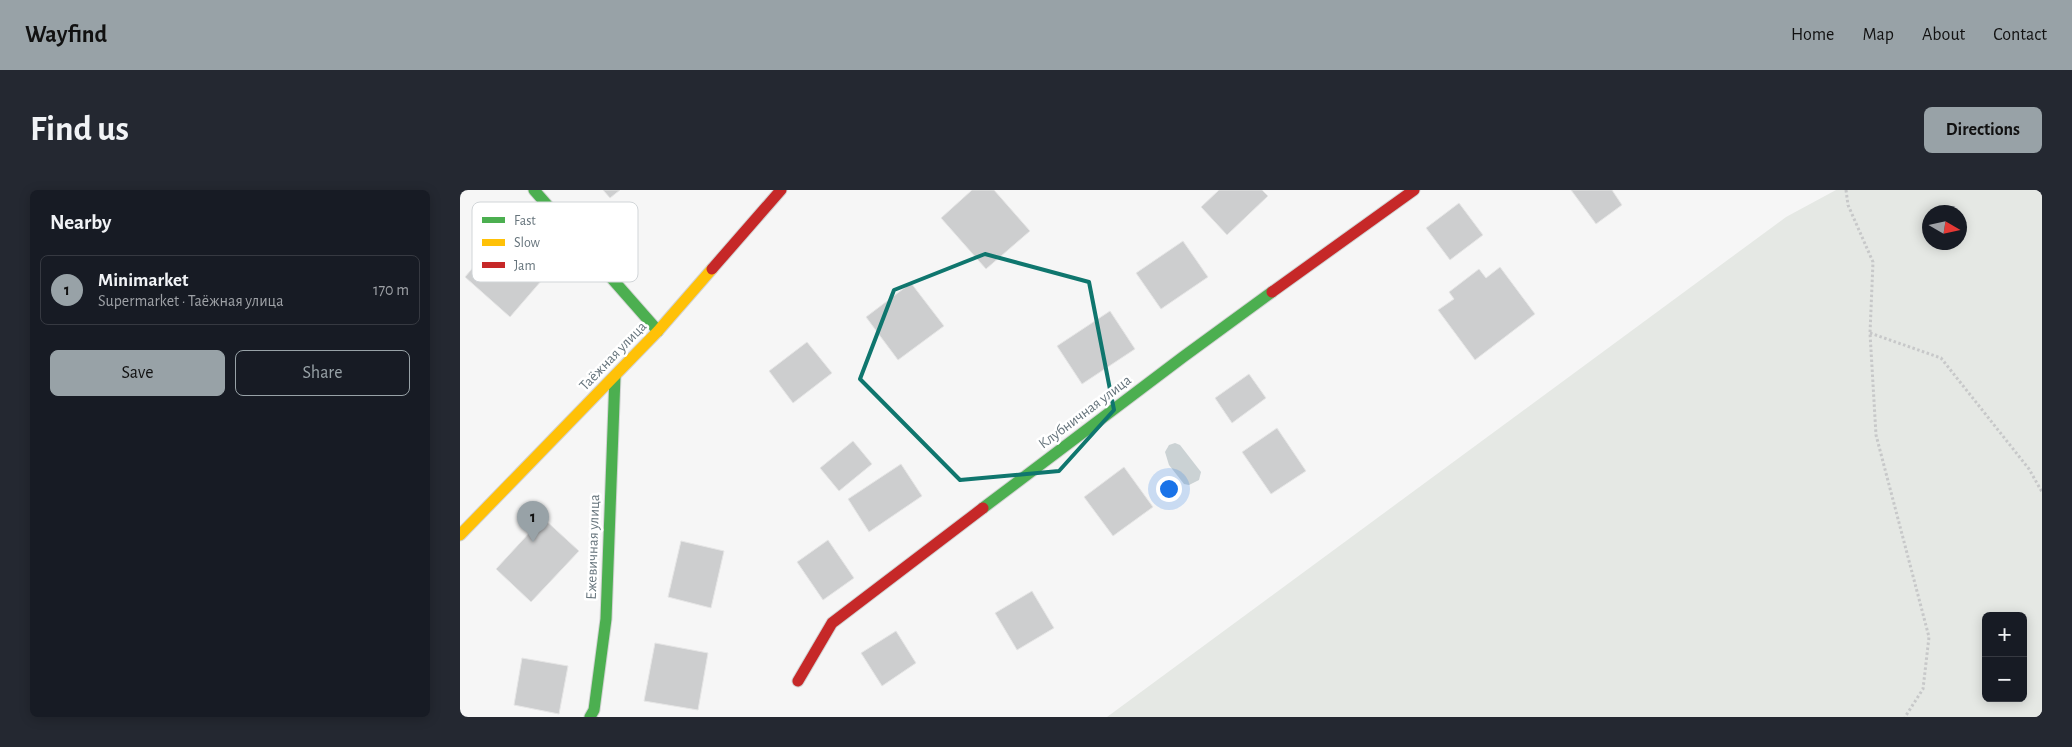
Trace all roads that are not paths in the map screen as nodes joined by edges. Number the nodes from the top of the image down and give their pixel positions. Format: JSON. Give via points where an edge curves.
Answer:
{"nodes":[{"id":1,"x":534,"y":190,"type":"edge"},
{"id":2,"x":781,"y":190,"type":"edge"},
{"id":3,"x":1414,"y":190,"type":"edge"},
{"id":4,"x":545,"y":202,"type":"edge"},
{"id":5,"x":615,"y":282,"type":"edge"},
{"id":6,"x":658,"y":331,"type":"junction"},
{"id":7,"x":615,"y":376,"type":"junction"},
{"id":8,"x":460,"y":535,"type":"edge"},
{"id":9,"x":798,"y":681,"type":"dead end"},
{"id":10,"x":590,"y":717,"type":"edge"}],
"edges":[{"from":1,"to":4,"type":"street"},
{"from":2,"to":6,"type":"street","name":"Таёжная улица"},
{"from":3,"to":9,"type":"street","name":"Клубничная улица","via":[[1182,357],[832,623]]},
{"from":5,"to":6,"type":"street"},
{"from":6,"to":7,"type":"street","name":"Таёжная улица"},
{"from":7,"to":8,"type":"street","name":"Таёжная улица"},
{"from":7,"to":10,"type":"street","name":"Ежевичная улица","via":[[606,619],[594,710]]}]}
